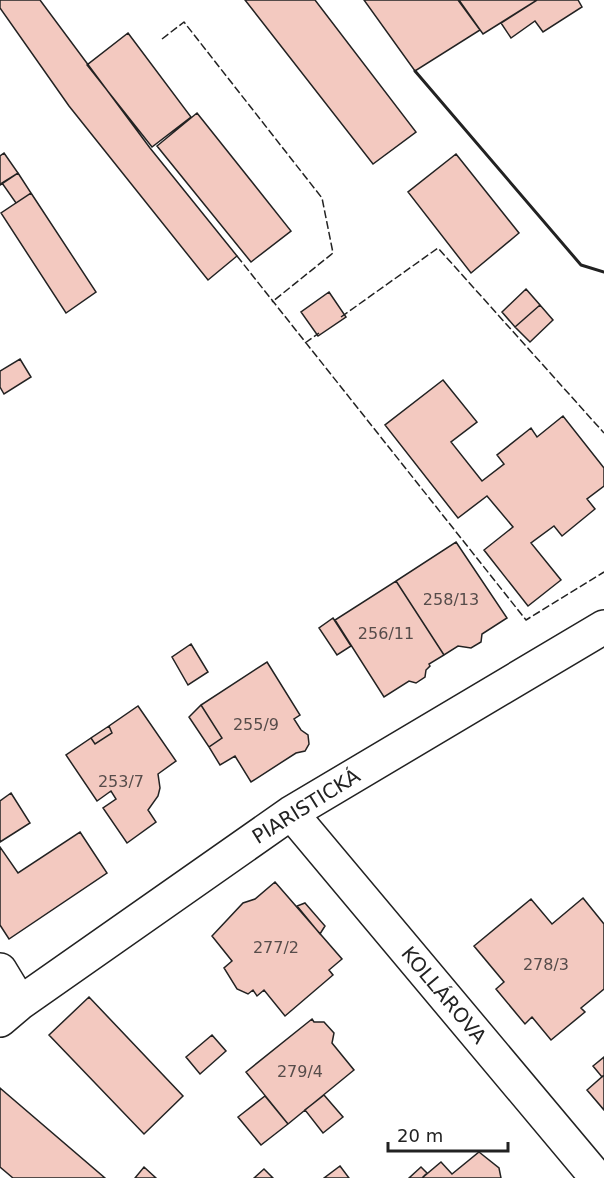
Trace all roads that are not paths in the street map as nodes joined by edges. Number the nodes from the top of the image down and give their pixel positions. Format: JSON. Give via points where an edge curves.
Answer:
{"nodes":[{"id":1,"x":604,"y":627,"type":"edge"},
{"id":2,"x":291,"y":813,"type":"junction"},
{"id":3,"x":0,"y":970,"type":"edge"},
{"id":4,"x":10,"y":1012,"type":"edge"},
{"id":5,"x":597,"y":1178,"type":"edge"}],
"edges":[{"from":1,"to":2,"type":"street","name":"PIARISTICKÁ"},
{"from":2,"to":4,"type":"street","name":"PIARISTICKÁ"},
{"from":2,"to":5,"type":"street","name":"KOLLÁROVA"},
{"from":3,"to":4,"type":"street"}]}
